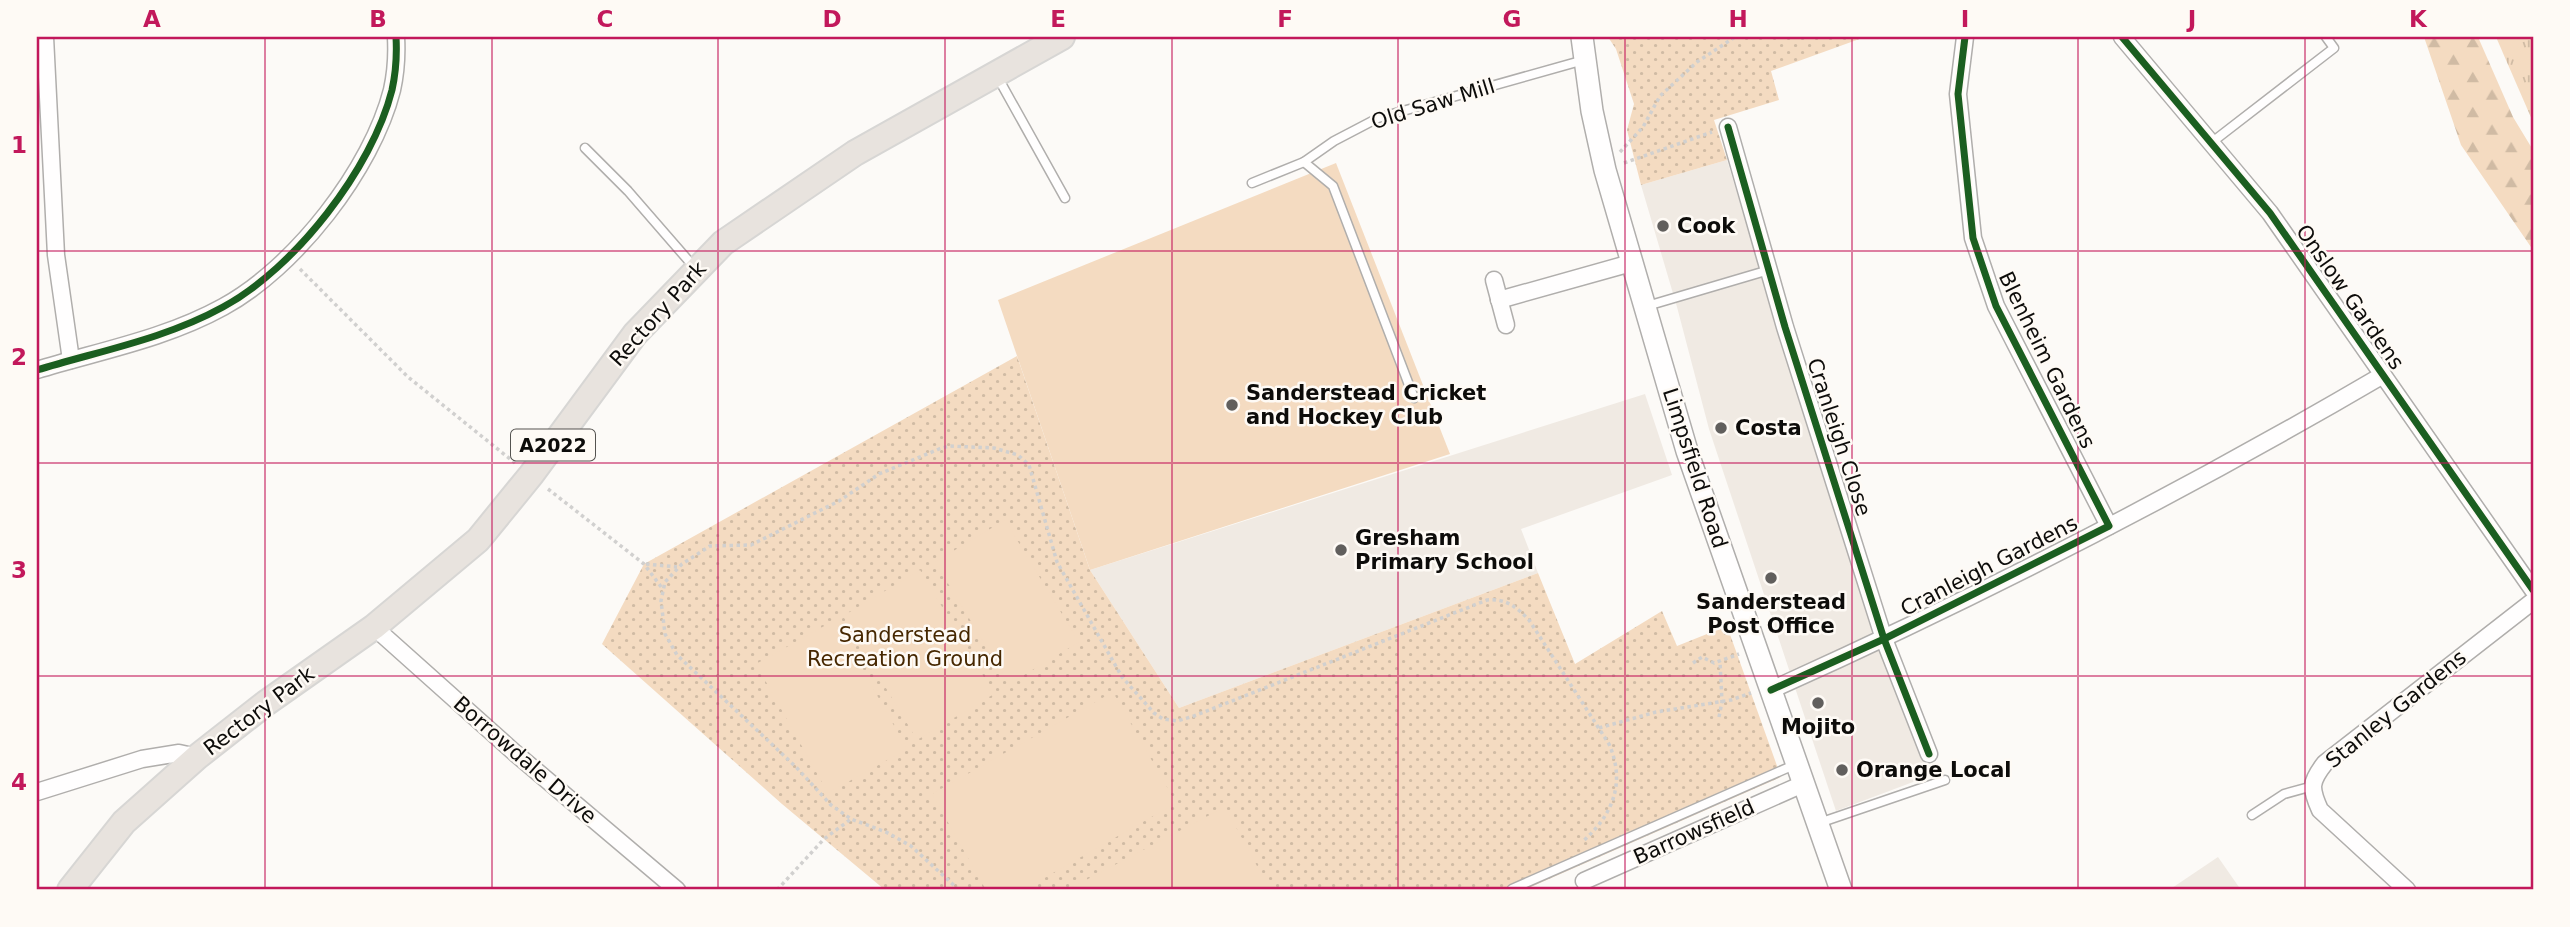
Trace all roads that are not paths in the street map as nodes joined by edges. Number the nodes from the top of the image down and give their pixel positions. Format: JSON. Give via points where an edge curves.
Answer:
{"nodes":[{"id":1,"x":44,"y":37,"type":"edge"},
{"id":2,"x":396,"y":37,"type":"edge"},
{"id":3,"x":1062,"y":37,"type":"edge"},
{"id":4,"x":1582,"y":37,"type":"edge"},
{"id":5,"x":1965,"y":37,"type":"edge"},
{"id":6,"x":2123,"y":37,"type":"edge"},
{"id":7,"x":2326,"y":37,"type":"edge"},
{"id":8,"x":1584,"y":60,"type":"junction"},
{"id":9,"x":996,"y":74,"type":"junction"},
{"id":10,"x":1728,"y":127,"type":"road end"},
{"id":11,"x":2211,"y":143,"type":"junction"},
{"id":12,"x":585,"y":148,"type":"dead end"},
{"id":13,"x":1304,"y":162,"type":"junction"},
{"id":14,"x":1252,"y":183,"type":"dead end"},
{"id":15,"x":1065,"y":198,"type":"dead end"},
{"id":16,"x":1631,"y":263,"type":"junction"},
{"id":17,"x":696,"y":270,"type":"junction"},
{"id":18,"x":1769,"y":270,"type":"junction"},
{"id":19,"x":1494,"y":280,"type":"dead end"},
{"id":20,"x":1499,"y":300,"type":"junction"},
{"id":21,"x":1644,"y":307,"type":"junction"},
{"id":22,"x":1506,"y":325,"type":"dead end"},
{"id":23,"x":71,"y":360,"type":"junction"},
{"id":24,"x":37,"y":370,"type":"edge"},
{"id":25,"x":2384,"y":375,"type":"junction"},
{"id":26,"x":1414,"y":398,"type":"dead end"},
{"id":27,"x":2109,"y":526,"type":"junction"},
{"id":28,"x":2533,"y":590,"type":"edge"},
{"id":29,"x":2533,"y":601,"type":"edge"},
{"id":30,"x":374,"y":628,"type":"junction"},
{"id":31,"x":1884,"y":639,"type":"junction"},
{"id":32,"x":1770,"y":690,"type":"junction"},
{"id":33,"x":1929,"y":754,"type":"dead end"},
{"id":34,"x":197,"y":757,"type":"junction"},
{"id":35,"x":1800,"y":774,"type":"junction"},
{"id":36,"x":1945,"y":780,"type":"dead end"},
{"id":37,"x":2313,"y":786,"type":"junction"},
{"id":38,"x":37,"y":792,"type":"edge"},
{"id":39,"x":2252,"y":815,"type":"dead end"},
{"id":40,"x":1816,"y":824,"type":"junction"},
{"id":41,"x":1584,"y":881,"type":"dead end"},
{"id":42,"x":1512,"y":889,"type":"edge"},
{"id":43,"x":70,"y":890,"type":"edge"},
{"id":44,"x":677,"y":890,"type":"edge"},
{"id":45,"x":1841,"y":890,"type":"edge"},
{"id":46,"x":2407,"y":890,"type":"edge"}],
"edges":[{"from":1,"to":23,"type":"street","via":[[55,245]]},
{"from":2,"to":23,"type":"street","via":[[391,91],[372,140],[326,216],[288,257],[239,298],[204,317]]},
{"from":3,"to":9,"type":"main road","name":"Rectory Park","number":"A2022"},
{"from":4,"to":8,"type":"main road","name":"Limpsfield Road"},
{"from":5,"to":27,"type":"street","name":"Blenheim Gardens","via":[[1958,94],[1973,238],[1996,306]]},
{"from":6,"to":11,"type":"street","name":"Onslow Gardens"},
{"from":7,"to":11,"type":"lane","via":[[2334,48]]},
{"from":8,"to":13,"type":"lane","name":"Old Saw Mill","via":[[1378,118]]},
{"from":8,"to":16,"type":"main road","name":"Limpsfield Road","via":[[1605,170]]},
{"from":9,"to":15,"type":"lane"},
{"from":9,"to":17,"type":"main road","name":"Rectory Park","number":"A2022","via":[[855,153],[723,243]]},
{"from":10,"to":18,"type":"street","name":"Cranleigh Close"},
{"from":11,"to":25,"type":"street","name":"Onslow Gardens","via":[[2270,213]]},
{"from":12,"to":17,"type":"lane"},
{"from":13,"to":14,"type":"lane","name":"Old Saw Mill"},
{"from":13,"to":26,"type":"lane","via":[[1333,186]]},
{"from":16,"to":20,"type":"street"},
{"from":16,"to":21,"type":"main road","name":"Limpsfield Road"},
{"from":17,"to":30,"type":"main road","name":"Rectory Park","number":"A2022","via":[[635,334],[478,540]]},
{"from":18,"to":21,"type":"lane"},
{"from":18,"to":31,"type":"street","name":"Cranleigh Close"},
{"from":19,"to":20,"type":"street"},
{"from":20,"to":22,"type":"street"},
{"from":21,"to":32,"type":"main road","name":"Limpsfield Road","via":[[1687,451]]},
{"from":23,"to":24,"type":"street"},
{"from":25,"to":27,"type":"street","name":"Cranleigh Gardens","via":[[2270,442]]},
{"from":25,"to":28,"type":"street","name":"Onslow Gardens"},
{"from":27,"to":31,"type":"street","name":"Cranleigh Gardens"},
{"from":29,"to":37,"type":"street","name":"Stanley Gardens","via":[[2325,763]]},
{"from":30,"to":34,"type":"main road","name":"Rectory Park","number":"A2022"},
{"from":30,"to":44,"type":"street","name":"Borrowdale Drive"},
{"from":31,"to":32,"type":"street","name":"Cranleigh Gardens"},
{"from":31,"to":33,"type":"street","name":"Cranleigh Close"},
{"from":32,"to":35,"type":"main road","name":"Limpsfield Road"},
{"from":34,"to":38,"type":"street","via":[[179,752],[142,759]]},
{"from":34,"to":43,"type":"main road","name":"Rectory Park","number":"A2022","via":[[124,822]]},
{"from":35,"to":40,"type":"main road","name":"Limpsfield Road"},
{"from":35,"to":41,"type":"street","name":"Barrowsfield"},
{"from":35,"to":42,"type":"lane"},
{"from":36,"to":40,"type":"lane"},
{"from":37,"to":39,"type":"lane","via":[[2284,794]]},
{"from":37,"to":46,"type":"street","name":"Stanley Gardens","via":[[2320,810]]},
{"from":40,"to":45,"type":"main road","name":"Limpsfield Road"}]}
